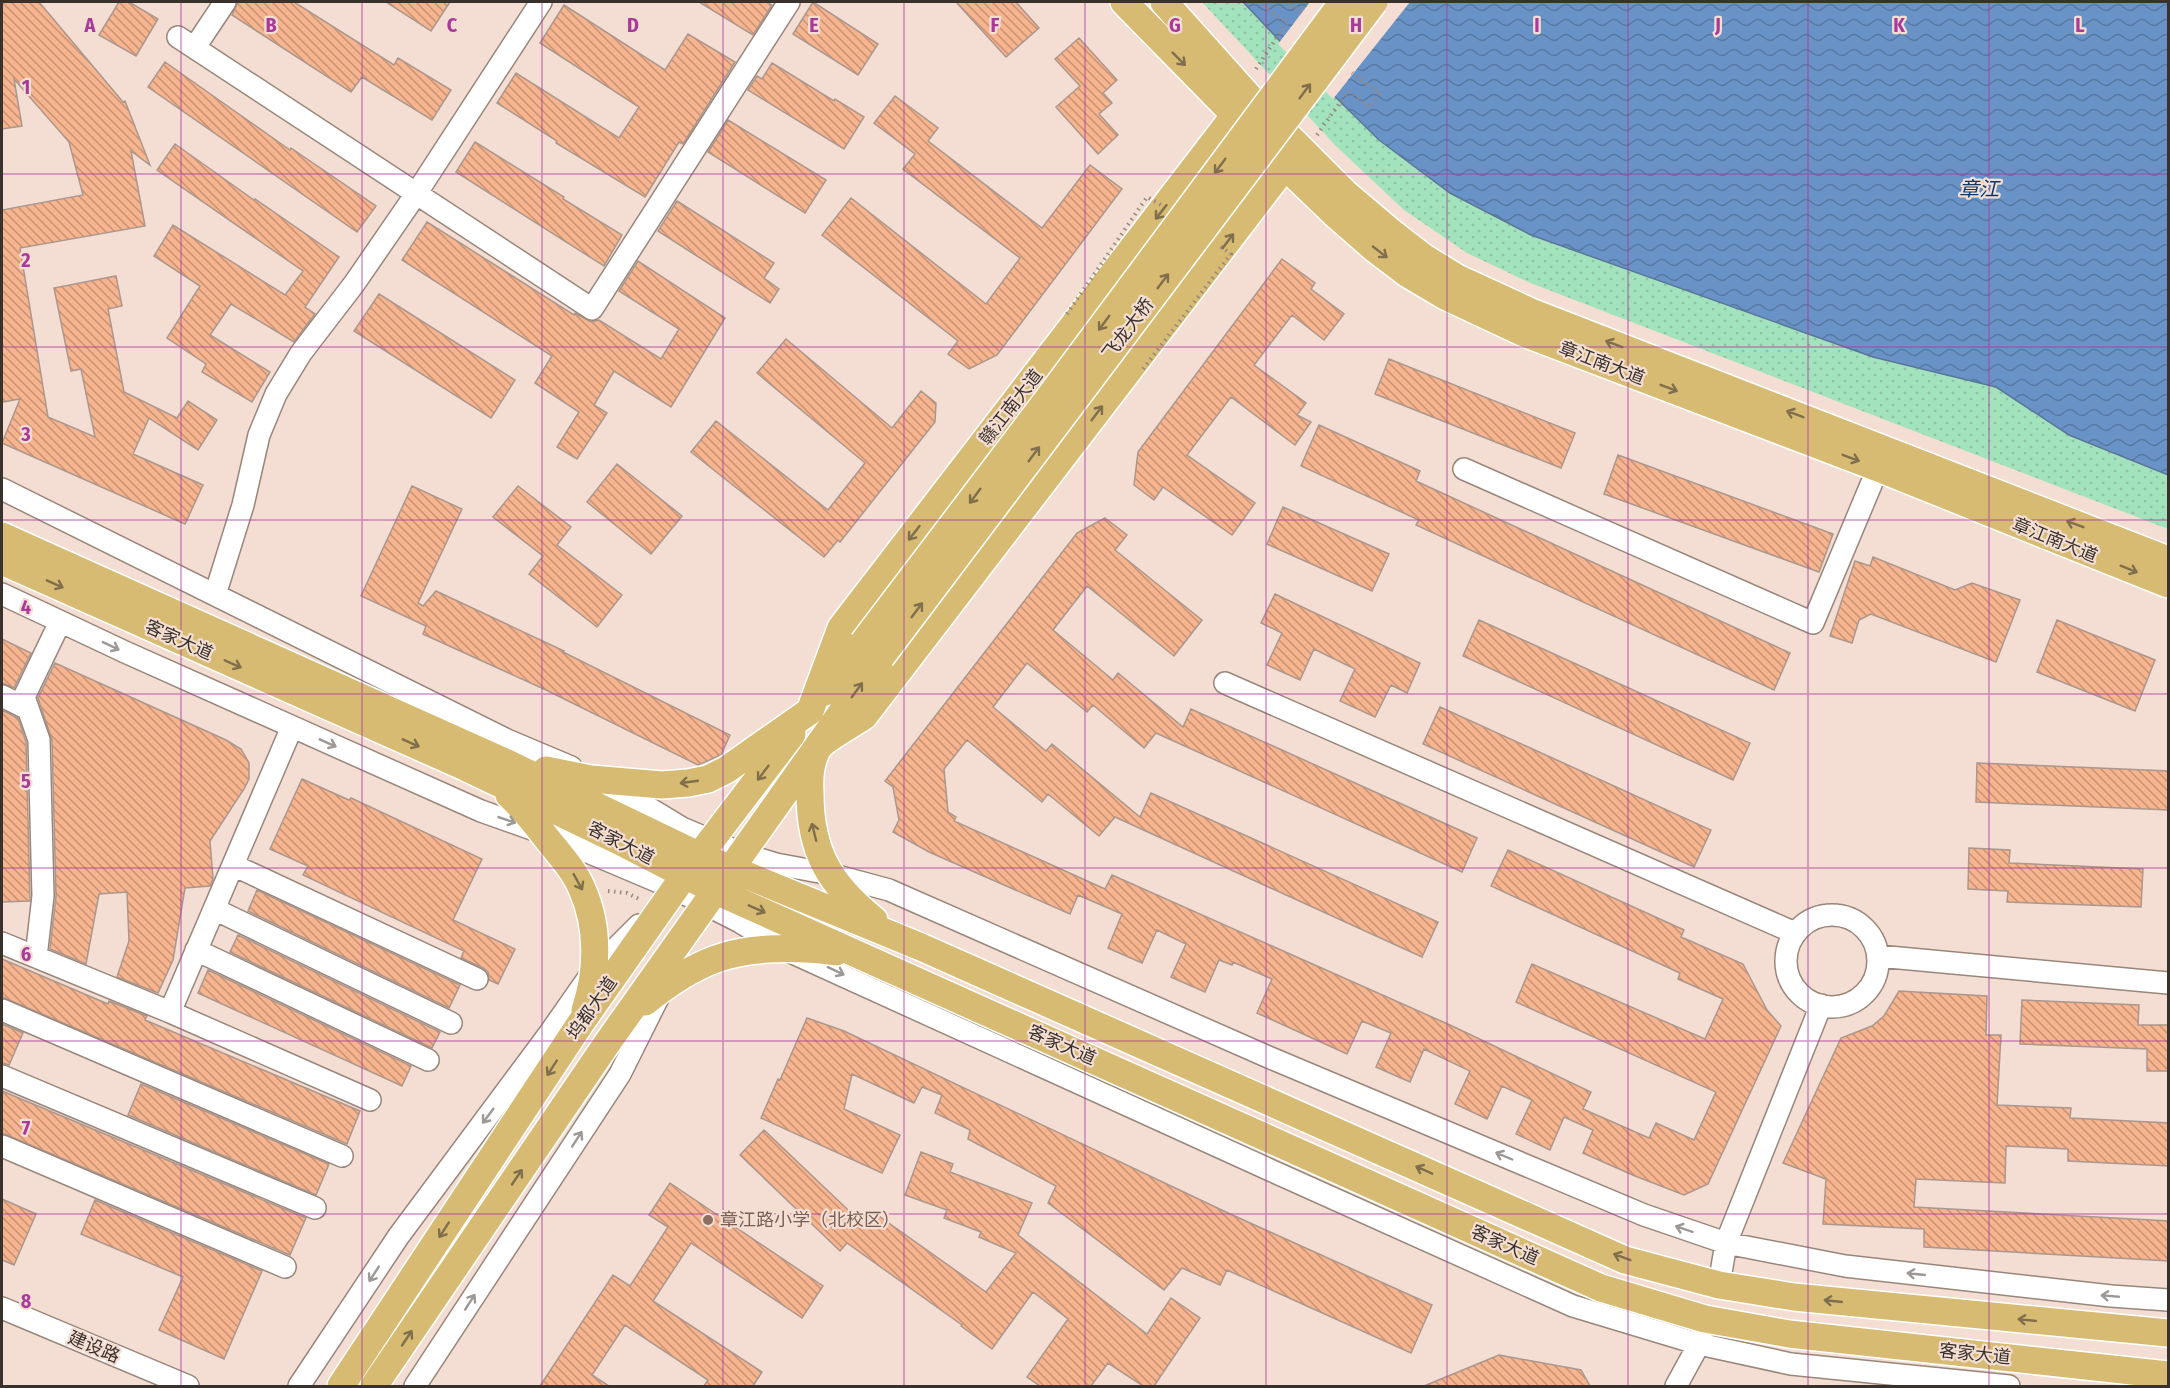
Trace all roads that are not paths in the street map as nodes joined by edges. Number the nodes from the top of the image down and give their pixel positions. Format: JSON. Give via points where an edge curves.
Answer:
{"nodes":[{"id":1,"x":225,"y":2,"type":"edge"},
{"id":2,"x":541,"y":2,"type":"edge"},
{"id":3,"x":789,"y":2,"type":"edge"},
{"id":4,"x":1124,"y":2,"type":"edge"},
{"id":5,"x":1164,"y":2,"type":"edge"},
{"id":6,"x":1343,"y":2,"type":"edge"},
{"id":7,"x":1374,"y":2,"type":"edge"},
{"id":8,"x":1235,"y":116,"type":"junction"},
{"id":9,"x":1285,"y":166,"type":"junction"},
{"id":10,"x":416,"y":194,"type":"junction"},
{"id":11,"x":1878,"y":468,"type":"junction"},
{"id":12,"x":1464,"y":469,"type":"dead end"},
{"id":13,"x":2,"y":489,"type":"edge"},
{"id":14,"x":2,"y":536,"type":"edge"},
{"id":15,"x":2169,"y":560,"type":"edge"},
{"id":16,"x":2,"y":561,"type":"edge"},
{"id":17,"x":2169,"y":584,"type":"edge"},
{"id":18,"x":2,"y":594,"type":"edge"},
{"id":19,"x":215,"y":595,"type":"junction"},
{"id":20,"x":60,"y":622,"type":"junction"},
{"id":21,"x":872,"y":650,"type":"junction"},
{"id":22,"x":1225,"y":683,"type":"dead end"},
{"id":23,"x":2,"y":696,"type":"edge"},
{"id":24,"x":28,"y":709,"type":"junction"},
{"id":25,"x":810,"y":711,"type":"junction"},
{"id":26,"x":292,"y":727,"type":"junction"},
{"id":27,"x":819,"y":746,"type":"junction"},
{"id":28,"x":505,"y":762,"type":"junction"},
{"id":29,"x":465,"y":767,"type":"junction"},
{"id":30,"x":604,"y":780,"type":"junction"},
{"id":31,"x":543,"y":833,"type":"junction"},
{"id":32,"x":738,"y":861,"type":"junction"},
{"id":33,"x":233,"y":865,"type":"junction"},
{"id":34,"x":688,"y":870,"type":"junction"},
{"id":35,"x":830,"y":874,"type":"junction"},
{"id":36,"x":711,"y":900,"type":"junction"},
{"id":37,"x":214,"y":909,"type":"junction"},
{"id":38,"x":1795,"y":933,"type":"junction"},
{"id":39,"x":2,"y":943,"type":"edge"},
{"id":40,"x":921,"y":947,"type":"junction"},
{"id":41,"x":784,"y":949,"type":"junction"},
{"id":42,"x":196,"y":950,"type":"junction"},
{"id":43,"x":1878,"y":956,"type":"junction"},
{"id":44,"x":36,"y":957,"type":"junction"},
{"id":45,"x":881,"y":963,"type":"junction"},
{"id":46,"x":593,"y":971,"type":"junction"},
{"id":47,"x":477,"y":979,"type":"dead end"},
{"id":48,"x":2169,"y":983,"type":"edge"},
{"id":49,"x":664,"y":987,"type":"junction"},
{"id":50,"x":1821,"y":1005,"type":"junction"},
{"id":51,"x":2,"y":1010,"type":"edge"},
{"id":52,"x":170,"y":1012,"type":"junction"},
{"id":53,"x":451,"y":1023,"type":"dead end"},
{"id":54,"x":580,"y":1024,"type":"junction"},
{"id":55,"x":608,"y":1042,"type":"junction"},
{"id":56,"x":428,"y":1060,"type":"dead end"},
{"id":57,"x":2,"y":1076,"type":"edge"},
{"id":58,"x":370,"y":1100,"type":"dead end"},
{"id":59,"x":2,"y":1146,"type":"edge"},
{"id":60,"x":342,"y":1156,"type":"dead end"},
{"id":61,"x":315,"y":1208,"type":"dead end"},
{"id":62,"x":1726,"y":1243,"type":"junction"},
{"id":63,"x":285,"y":1267,"type":"dead end"},
{"id":64,"x":1719,"y":1285,"type":"junction"},
{"id":65,"x":2169,"y":1300,"type":"edge"},
{"id":66,"x":2,"y":1308,"type":"edge"},
{"id":67,"x":1702,"y":1332,"type":"junction"},
{"id":68,"x":2169,"y":1333,"type":"edge"},
{"id":69,"x":2169,"y":1375,"type":"edge"},
{"id":70,"x":188,"y":1386,"type":"edge"},
{"id":71,"x":299,"y":1386,"type":"edge"},
{"id":72,"x":341,"y":1386,"type":"edge"},
{"id":73,"x":374,"y":1386,"type":"edge"},
{"id":74,"x":415,"y":1386,"type":"edge"},
{"id":75,"x":1676,"y":1386,"type":"edge"},
{"id":76,"x":2009,"y":1386,"type":"edge"}],
"edges":[{"from":1,"to":10,"type":"street","via":[[187,42]]},
{"from":2,"to":10,"type":"street"},
{"from":3,"to":10,"type":"street","via":[[592,309]]},
{"from":4,"to":8,"type":"main road","name":"章江南大道","one_way":true},
{"from":15,"to":5,"type":"main road","name":"章江南大道","one_way":true,"via":[[1531,312],[1457,278],[1423,257],[1346,194],[1250,98]]},
{"from":6,"to":21,"type":"main road","name":"飞龙大桥","one_way":true,"bridge":true,"via":[[1048,399]]},
{"from":21,"to":7,"type":"main road","name":"飞龙大桥","one_way":true,"bridge":true},
{"from":8,"to":9,"type":"main road","name":"章江南大道"},
{"from":8,"to":25,"type":"main road","name":"赣江南大道","one_way":true,"via":[[841,628]]},
{"from":9,"to":11,"type":"main road","name":"章江南大道","one_way":true,"via":[[1375,249],[1445,296],[1524,333]]},
{"from":27,"to":9,"type":"main road","one_way":true,"via":[[864,716]]},
{"from":10,"to":19,"type":"street","via":[[301,353],[276,394],[259,435],[243,505]]},
{"from":11,"to":12,"type":"street","via":[[1813,623]]},
{"from":11,"to":17,"type":"main road","name":"章江南大道","one_way":true},
{"from":13,"to":19,"type":"street"},
{"from":14,"to":28,"type":"main road","name":"客家大道"},
{"from":16,"to":29,"type":"main road","name":"客家大道","one_way":true},
{"from":18,"to":20,"type":"street"},
{"from":19,"to":30,"type":"street","via":[[507,740]]},
{"from":20,"to":24,"type":"street","via":[[24,697]]},
{"from":20,"to":26,"type":"street","one_way":true},
{"from":21,"to":25,"type":"main road","name":"坞都大道"},
{"from":27,"to":21,"type":"main road","name":"坞都大道","one_way":true},
{"from":22,"to":38,"type":"street"},
{"from":23,"to":24,"type":"street"},
{"from":24,"to":44,"type":"street","via":[[39,740],[43,896]]},
{"from":25,"to":30,"type":"main road","one_way":true,"via":[[726,771],[708,779],[662,785]]},
{"from":25,"to":34,"type":"main road","name":"坞都大道","one_way":true},
{"from":26,"to":31,"type":"street","one_way":true,"via":[[480,811]]},
{"from":26,"to":33,"type":"street"},
{"from":27,"to":32,"type":"main road","name":"坞都大道"},
{"from":35,"to":27,"type":"main road","one_way":true,"via":[[819,855],[810,816],[812,766]]},
{"from":28,"to":30,"type":"main road"},
{"from":28,"to":34,"type":"main road","name":"客家大道"},
{"from":29,"to":31,"type":"main road","via":[[503,790]]},
{"from":29,"to":34,"type":"main road","name":"客家大道"},
{"from":30,"to":34,"type":"street","via":[[682,828]]},
{"from":31,"to":34,"type":"street"},
{"from":31,"to":46,"type":"main road","one_way":true,"via":[[582,888],[593,920]]},
{"from":32,"to":34,"type":"main road","name":"客家大道"},
{"from":32,"to":35,"type":"street"},
{"from":32,"to":36,"type":"main road","name":"坞都大道"},
{"from":32,"to":40,"type":"main road","name":"客家大道"},
{"from":33,"to":37,"type":"street"},
{"from":33,"to":47,"type":"street"},
{"from":34,"to":36,"type":"main road","name":"客家大道"},
{"from":34,"to":46,"type":"street"},
{"from":34,"to":54,"type":"main road","name":"坞都大道"},
{"from":35,"to":40,"type":"main road","via":[[880,925]]},
{"from":62,"to":35,"type":"street","one_way":true,"via":[[1644,1215],[1266,1056],[889,890]]},
{"from":36,"to":41,"type":"street"},
{"from":36,"to":45,"type":"main road","name":"客家大道","one_way":true},
{"from":36,"to":49,"type":"street","via":[[698,931]]},
{"from":36,"to":55,"type":"main road","name":"坞都大道"},
{"from":37,"to":42,"type":"street"},
{"from":37,"to":53,"type":"street"},
{"from":38,"to":43,"type":"street","via":[[1809,921],[1827,915],[1851,918],[1870,933]]},
{"from":38,"to":50,"type":"street","via":[[1786,956],[1790,979],[1805,997]]},
{"from":39,"to":44,"type":"street"},
{"from":64,"to":40,"type":"main road","name":"客家大道","one_way":true,"via":[[1626,1260]]},
{"from":41,"to":45,"type":"main road","via":[[810,948]]},
{"from":41,"to":49,"type":"main road","via":[[716,959]]},
{"from":41,"to":67,"type":"street","one_way":true,"via":[[1573,1306]]},
{"from":42,"to":52,"type":"street"},
{"from":42,"to":56,"type":"street"},
{"from":43,"to":48,"type":"street"},
{"from":43,"to":50,"type":"street","via":[[1875,979],[1860,998],[1850,1004]]},
{"from":44,"to":52,"type":"street"},
{"from":45,"to":67,"type":"main road","name":"客家大道"},
{"from":46,"to":54,"type":"main road"},
{"from":46,"to":71,"type":"street","one_way":true,"via":[[398,1237]]},
{"from":49,"to":55,"type":"main road","via":[[639,1006]]},
{"from":74,"to":49,"type":"street","one_way":true,"via":[[620,1074]]},
{"from":50,"to":62,"type":"street"},
{"from":51,"to":60,"type":"street"},
{"from":52,"to":58,"type":"street"},
{"from":54,"to":72,"type":"main road","name":"坞都大道","one_way":true},
{"from":73,"to":55,"type":"main road","name":"坞都大道","one_way":true},
{"from":57,"to":61,"type":"street"},
{"from":59,"to":63,"type":"street"},
{"from":62,"to":64,"type":"street"},
{"from":65,"to":62,"type":"street","one_way":true,"via":[[1845,1266]]},
{"from":68,"to":64,"type":"main road","name":"客家大道","one_way":true,"via":[[1794,1297]]},
{"from":66,"to":70,"type":"street","name":"建设路"},
{"from":67,"to":69,"type":"main road","name":"客家大道","via":[[1790,1334]]},
{"from":67,"to":75,"type":"street"},
{"from":67,"to":76,"type":"street","via":[[1791,1364]]}]}
